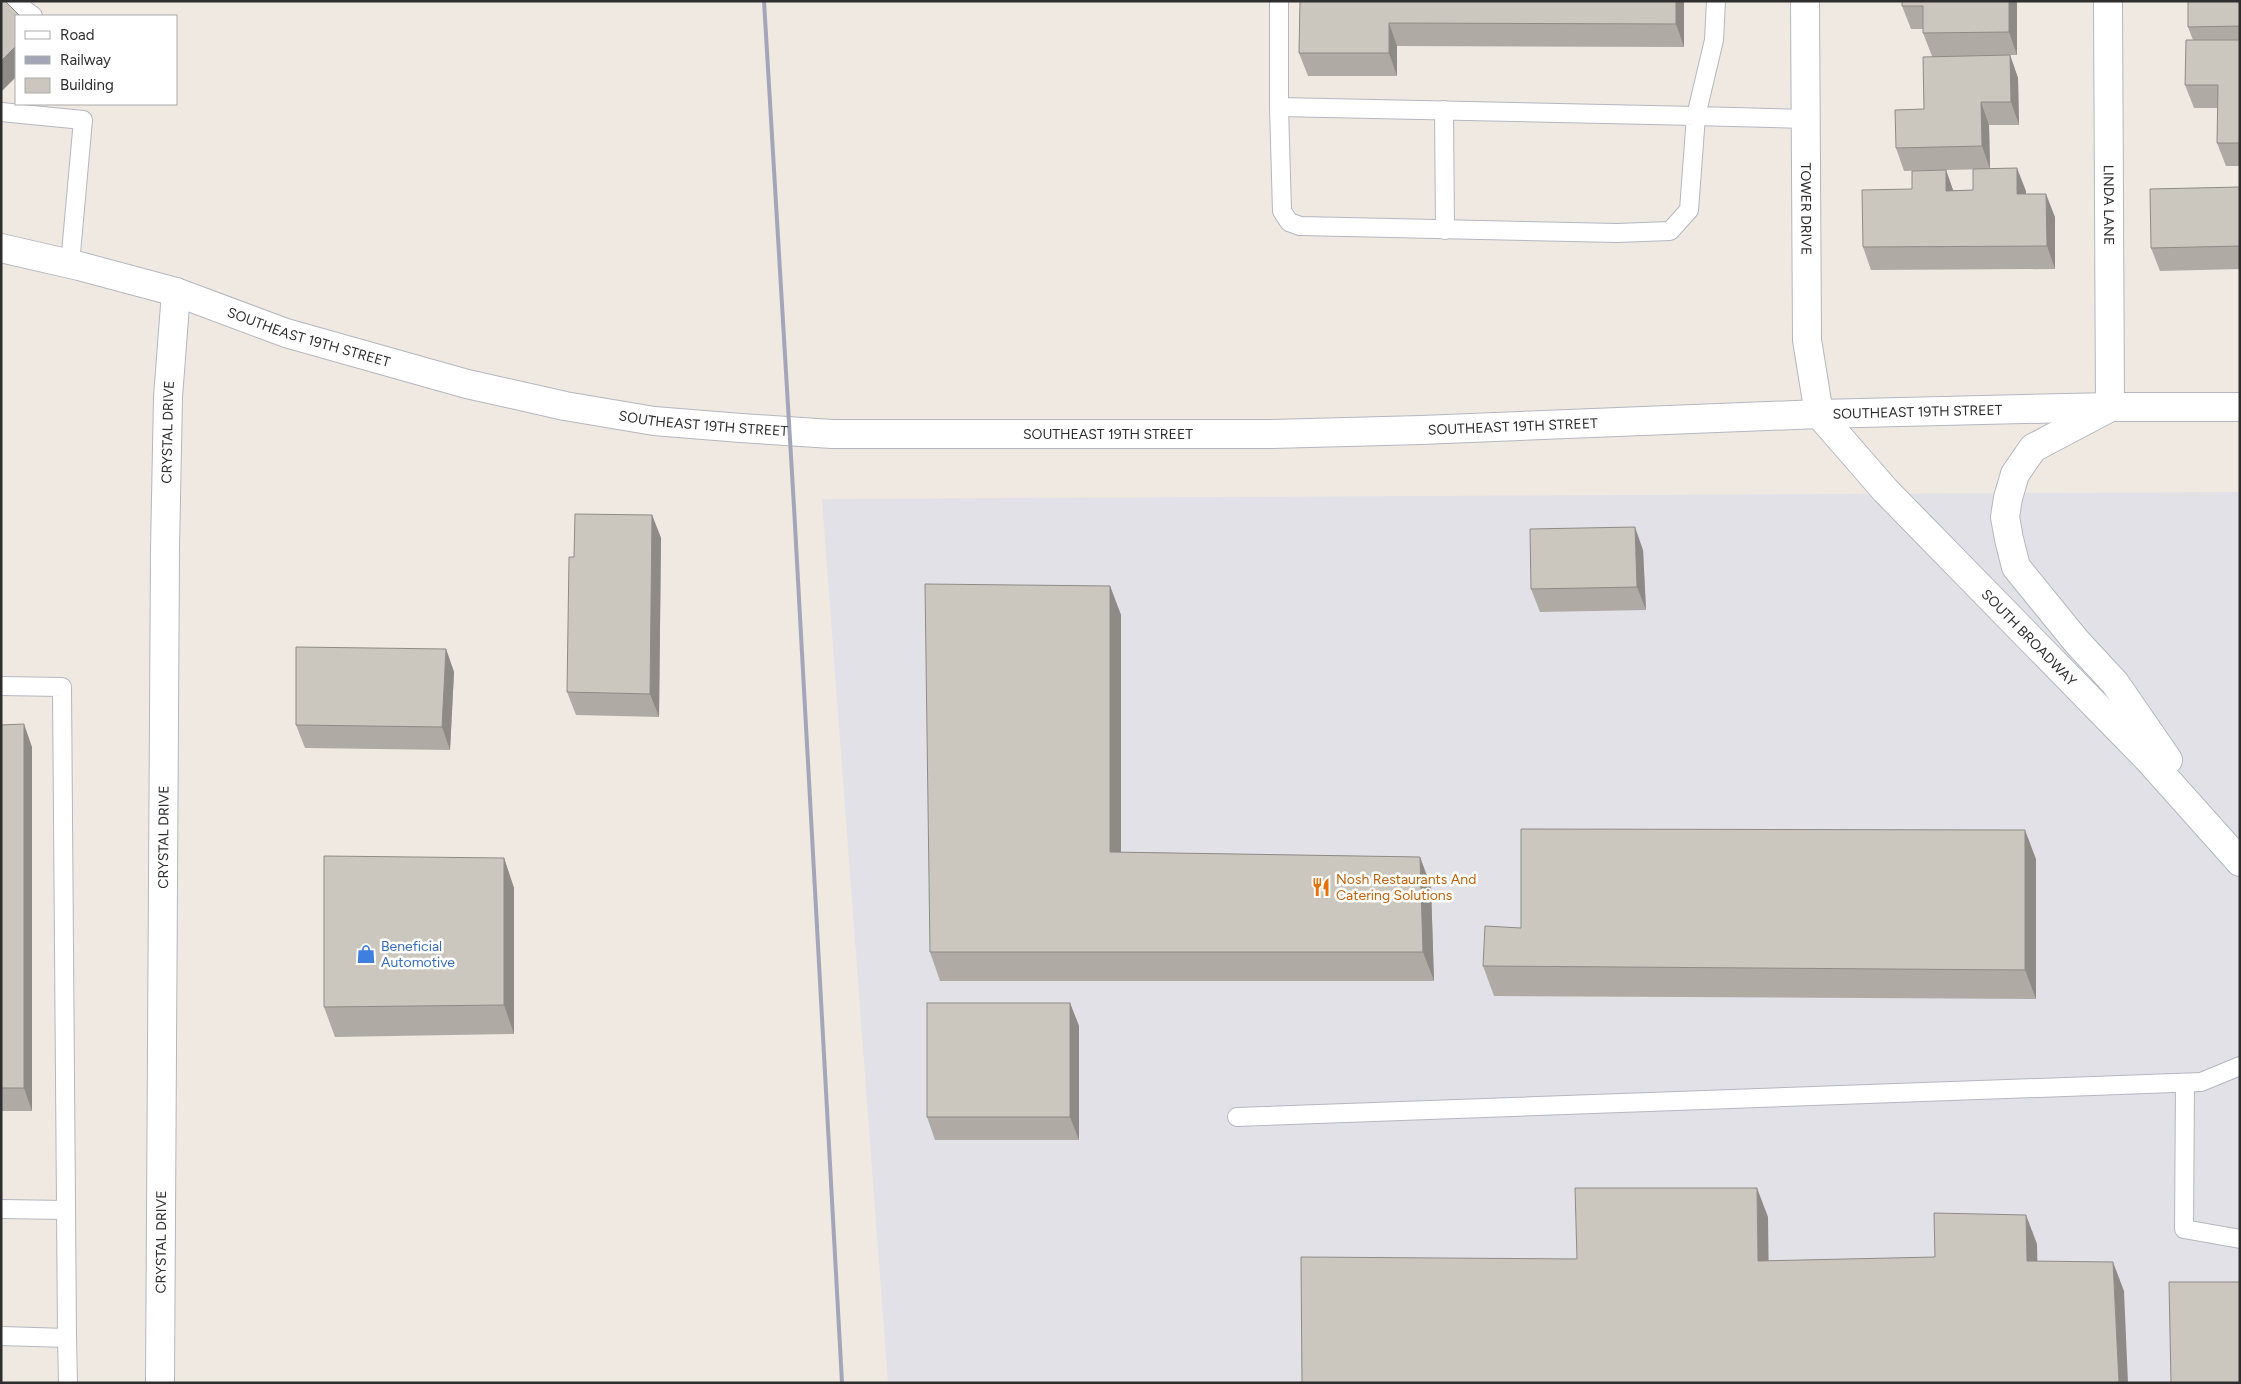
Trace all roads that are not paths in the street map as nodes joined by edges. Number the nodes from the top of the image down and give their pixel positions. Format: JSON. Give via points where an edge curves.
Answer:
{"nodes":[{"id":1,"x":1279,"y":1,"type":"edge"},
{"id":2,"x":1716,"y":1,"type":"edge"},
{"id":3,"x":1805,"y":1,"type":"edge"},
{"id":4,"x":2108,"y":1,"type":"edge"},
{"id":5,"x":1279,"y":107,"type":"junction"},
{"id":6,"x":1444,"y":110,"type":"junction"},
{"id":7,"x":1,"y":112,"type":"edge"},
{"id":8,"x":83,"y":112,"type":"edge"},
{"id":9,"x":1696,"y":116,"type":"junction"},
{"id":10,"x":1806,"y":119,"type":"junction"},
{"id":11,"x":1445,"y":230,"type":"junction"},
{"id":12,"x":1,"y":248,"type":"edge"},
{"id":13,"x":70,"y":264,"type":"junction"},
{"id":14,"x":176,"y":292,"type":"junction"},
{"id":15,"x":2110,"y":407,"type":"junction"},
{"id":16,"x":2240,"y":407,"type":"edge"},
{"id":17,"x":1819,"y":414,"type":"junction"},
{"id":18,"x":1,"y":686,"type":"edge"},
{"id":19,"x":2232,"y":848,"type":"edge"},
{"id":20,"x":2240,"y":1066,"type":"edge"},
{"id":21,"x":2185,"y":1083,"type":"junction"},
{"id":22,"x":1237,"y":1117,"type":"dead end"},
{"id":23,"x":1,"y":1209,"type":"edge"},
{"id":24,"x":66,"y":1210,"type":"junction"},
{"id":25,"x":2240,"y":1240,"type":"edge"},
{"id":26,"x":1,"y":1336,"type":"edge"},
{"id":27,"x":67,"y":1338,"type":"junction"},
{"id":28,"x":68,"y":1383,"type":"edge"},
{"id":29,"x":160,"y":1383,"type":"edge"}],
"edges":[{"from":1,"to":5,"type":"lane"},
{"from":2,"to":9,"type":"lane","via":[[1714,40]]},
{"from":3,"to":10,"type":"street","name":"TOWER DRIVE"},
{"from":4,"to":15,"type":"street","name":"LINDA LANE"},
{"from":5,"to":6,"type":"lane"},
{"from":5,"to":11,"type":"lane","via":[[1282,211],[1289,222],[1300,226]]},
{"from":6,"to":9,"type":"lane"},
{"from":6,"to":11,"type":"lane"},
{"from":7,"to":8,"type":"lane"},
{"from":8,"to":13,"type":"lane"},
{"from":9,"to":10,"type":"lane"},
{"from":9,"to":11,"type":"lane","via":[[1689,210],[1670,231]]},
{"from":10,"to":17,"type":"street","name":"TOWER DRIVE","via":[[1807,340]]},
{"from":12,"to":13,"type":"street","name":"SOUTHEAST 19TH STREET"},
{"from":13,"to":14,"type":"street","name":"SOUTHEAST 19TH STREET"},
{"from":14,"to":17,"type":"street","name":"SOUTHEAST 19TH STREET","via":[[286,333],[467,384],[565,406],[654,421],[741,428],[832,434],[1272,434]]},
{"from":14,"to":29,"type":"street","name":"CRYSTAL DRIVE","via":[[168,397],[165,530]]},
{"from":15,"to":16,"type":"street","name":"SOUTHEAST 19TH STREET"},
{"from":15,"to":17,"type":"street","name":"SOUTHEAST 19TH STREET"},
{"from":15,"to":19,"type":"street","via":[[2033,448],[2015,474],[2006,517],[2016,568],[2115,683]]},
{"from":17,"to":19,"type":"street","name":"SOUTH BROADWAY","via":[[1885,490]]},
{"from":18,"to":24,"type":"lane","via":[[62,687]]},
{"from":20,"to":21,"type":"lane","via":[[2201,1082]]},
{"from":21,"to":22,"type":"lane"},
{"from":21,"to":25,"type":"lane","via":[[2184,1229]]},
{"from":23,"to":24,"type":"lane"},
{"from":24,"to":27,"type":"lane"},
{"from":26,"to":27,"type":"lane"},
{"from":27,"to":28,"type":"lane"}]}
